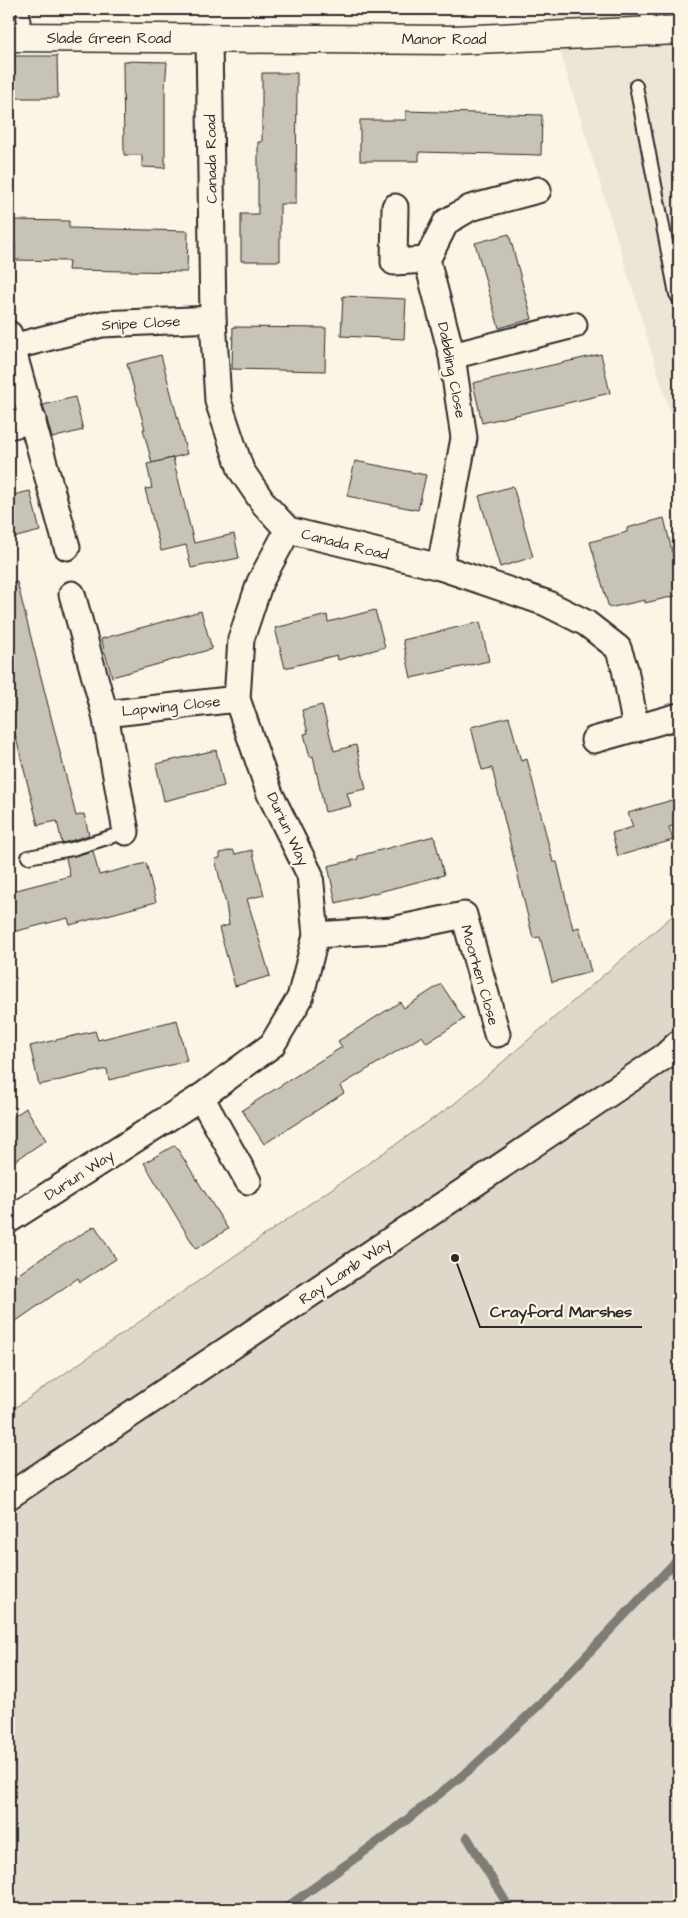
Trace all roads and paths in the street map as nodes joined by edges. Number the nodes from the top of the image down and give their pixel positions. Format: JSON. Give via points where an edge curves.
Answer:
{"nodes":[{"id":1,"x":23,"y":9,"type":"edge"},
{"id":2,"x":648,"y":20,"type":"edge"},
{"id":3,"x":679,"y":30,"type":"edge"},
{"id":4,"x":16,"y":37,"type":"edge"},
{"id":5,"x":209,"y":37,"type":"junction"},
{"id":6,"x":636,"y":86,"type":"dead end"},
{"id":7,"x":538,"y":190,"type":"dead end"},
{"id":8,"x":395,"y":207,"type":"dead end"},
{"id":9,"x":427,"y":260,"type":"junction"},
{"id":10,"x":679,"y":299,"type":"edge"},
{"id":11,"x":213,"y":319,"type":"junction"},
{"id":12,"x":574,"y":325,"type":"dead end"},
{"id":13,"x":10,"y":340,"type":"edge"},
{"id":14,"x":452,"y":356,"type":"junction"},
{"id":15,"x":33,"y":420,"type":"junction"},
{"id":16,"x":9,"y":426,"type":"edge"},
{"id":17,"x":288,"y":530,"type":"junction"},
{"id":18,"x":66,"y":546,"type":"dead end"},
{"id":19,"x":440,"y":567,"type":"junction"},
{"id":20,"x":72,"y":594,"type":"dead end"},
{"id":21,"x":237,"y":699,"type":"junction"},
{"id":22,"x":105,"y":714,"type":"junction"},
{"id":23,"x":679,"y":716,"type":"edge"},
{"id":24,"x":636,"y":729,"type":"junction"},
{"id":25,"x":594,"y":740,"type":"dead end"},
{"id":26,"x":126,"y":832,"type":"joint"},
{"id":27,"x":28,"y":857,"type":"dead end"},
{"id":28,"x":316,"y":935,"type":"junction"},
{"id":29,"x":497,"y":1034,"type":"dead end"},
{"id":30,"x":679,"y":1042,"type":"edge"},
{"id":31,"x":201,"y":1097,"type":"junction"},
{"id":32,"x":248,"y":1182,"type":"dead end"},
{"id":33,"x":9,"y":1220,"type":"edge"},
{"id":34,"x":9,"y":1496,"type":"edge"}],
"edges":[{"from":1,"to":4,"type":"lane"},
{"from":2,"to":3,"type":"street","name":"Manor Road"},
{"from":2,"to":5,"type":"street","name":"Manor Road","via":[[453,40]]},
{"from":4,"to":5,"type":"street","name":"Slade Green Road"},
{"from":5,"to":11,"type":"street","name":"Canada Road"},
{"from":6,"to":10,"type":"lane"},
{"from":7,"to":9,"type":"street","via":[[470,208],[446,222]]},
{"from":8,"to":9,"type":"street","via":[[394,262]]},
{"from":9,"to":14,"type":"street","name":"Dabbling Close"},
{"from":11,"to":13,"type":"street","name":"Snipe Close","via":[[102,324]]},
{"from":11,"to":17,"type":"street","name":"Canada Road","via":[[218,400],[241,470],[264,504]]},
{"from":12,"to":14,"type":"street"},
{"from":13,"to":15,"type":"street","name":"Snipe Close"},
{"from":14,"to":19,"type":"street","name":"Dabbling Close","via":[[464,438]]},
{"from":15,"to":16,"type":"street"},
{"from":15,"to":18,"type":"street","name":"Snipe Close"},
{"from":17,"to":19,"type":"street","name":"Canada Road"},
{"from":17,"to":21,"type":"street","name":"Duriun Way","via":[[260,582],[241,639]]},
{"from":19,"to":24,"type":"street","name":"Canada Road","via":[[546,604],[586,623],[618,648]]},
{"from":20,"to":22,"type":"street"},
{"from":21,"to":22,"type":"street","name":"Lapwing Close"},
{"from":21,"to":28,"type":"street","name":"Duriun Way","via":[[270,794],[310,875]]},
{"from":22,"to":26,"type":"street","name":"Lapwing Close"},
{"from":23,"to":24,"type":"street"},
{"from":24,"to":25,"type":"street"},
{"from":26,"to":27,"type":"lane","via":[[72,849]]},
{"from":28,"to":29,"type":"street","name":"Moorhen Close","via":[[392,930],[464,915]]},
{"from":28,"to":31,"type":"street","name":"Duriun Way","via":[[300,998],[272,1044]]},
{"from":30,"to":34,"type":"street","name":"Ray Lamb Way","via":[[665,1056]]},
{"from":31,"to":32,"type":"street"},
{"from":31,"to":33,"type":"street","name":"Duriun Way"}]}
